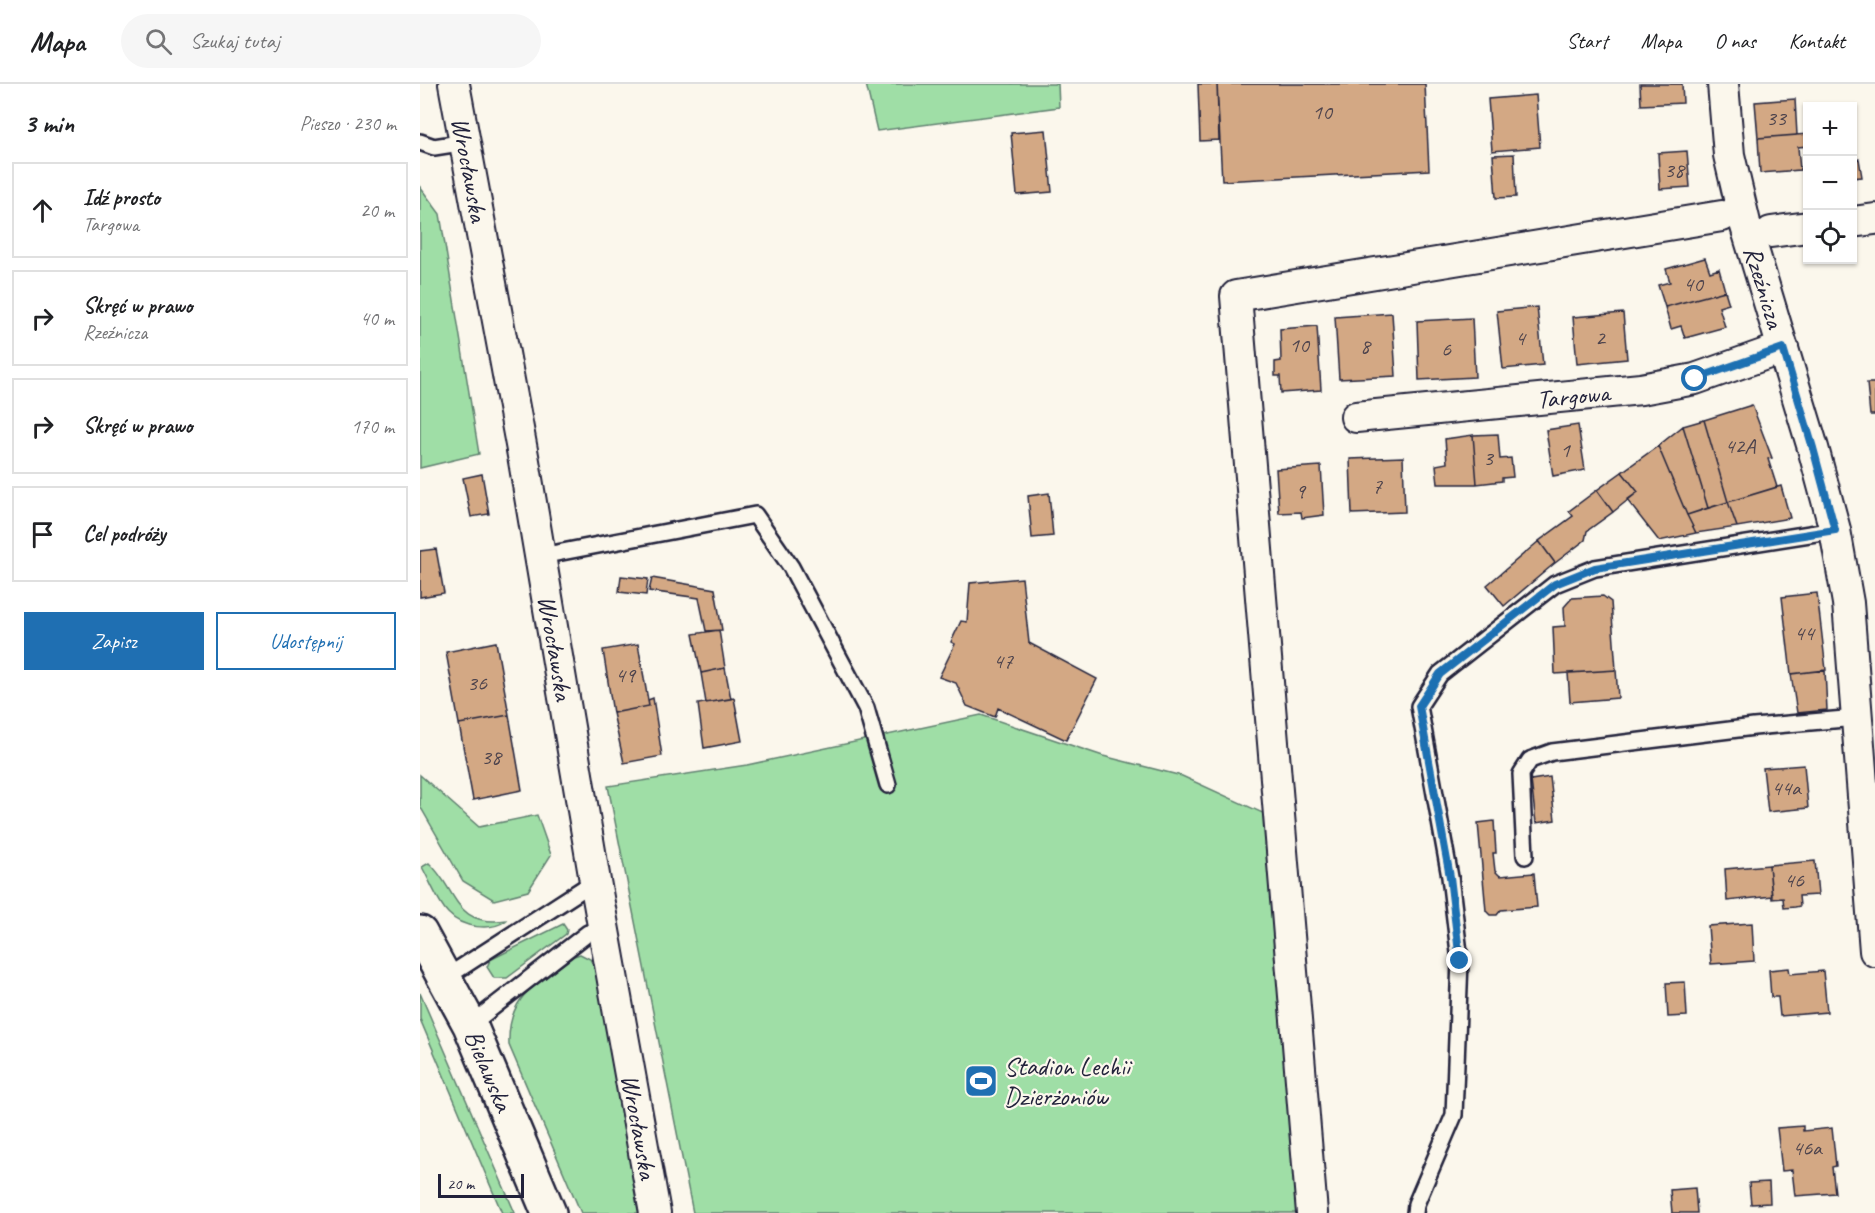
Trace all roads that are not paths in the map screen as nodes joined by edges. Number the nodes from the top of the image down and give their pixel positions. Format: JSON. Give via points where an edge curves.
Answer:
{"nodes":[{"id":1,"x":454,"y":84,"type":"edge"},
{"id":2,"x":1723,"y":84,"type":"edge"},
{"id":3,"x":420,"y":142,"type":"edge"},
{"id":4,"x":466,"y":142,"type":"junction"},
{"id":5,"x":1722,"y":216,"type":"dead end"},
{"id":6,"x":1875,"y":219,"type":"edge"},
{"id":7,"x":1857,"y":221,"type":"edge"},
{"id":8,"x":1803,"y":228,"type":"edge"},
{"id":9,"x":1772,"y":232,"type":"dead end"},
{"id":10,"x":1783,"y":348,"type":"junction"},
{"id":11,"x":1356,"y":417,"type":"dead end"},
{"id":12,"x":1835,"y":530,"type":"junction"},
{"id":13,"x":541,"y":556,"type":"junction"},
{"id":14,"x":1856,"y":718,"type":"junction"},
{"id":15,"x":888,"y":785,"type":"dead end"},
{"id":16,"x":1526,"y":856,"type":"dead end"},
{"id":17,"x":595,"y":881,"type":"junction"},
{"id":18,"x":604,"y":929,"type":"junction"},
{"id":19,"x":420,"y":933,"type":"edge"},
{"id":20,"x":1875,"y":951,"type":"edge"},
{"id":21,"x":445,"y":978,"type":"junction"},
{"id":22,"x":470,"y":1025,"type":"junction"},
{"id":23,"x":549,"y":1213,"type":"edge"},
{"id":24,"x":655,"y":1213,"type":"edge"},
{"id":25,"x":1312,"y":1213,"type":"edge"},
{"id":26,"x":1415,"y":1213,"type":"edge"}],
"edges":[{"from":1,"to":4,"type":"street","name":"Wrocławska"},
{"from":2,"to":10,"type":"street","name":"Rzeźnicza","via":[[1729,155]]},
{"from":3,"to":4,"type":"lane","via":[[434,147]]},
{"from":4,"to":13,"type":"street","name":"Wrocławska"},
{"from":5,"to":25,"type":"street","via":[[1236,296]]},
{"from":6,"to":7,"type":"street"},
{"from":8,"to":9,"type":"street"},
{"from":10,"to":11,"type":"street","name":"Targowa","via":[[1695,379],[1641,389]]},
{"from":10,"to":12,"type":"street","name":"Rzeźnicza"},
{"from":12,"to":14,"type":"street","name":"Rzeźnicza","via":[[1848,603]]},
{"from":12,"to":26,"type":"lane","via":[[1595,568],[1555,584],[1440,674],[1419,706],[1450,877],[1460,961],[1454,1115]]},
{"from":13,"to":15,"type":"lane","via":[[755,514],[791,567],[866,708]]},
{"from":13,"to":17,"type":"street","name":"Wrocławska"},
{"from":14,"to":16,"type":"lane","via":[[1552,752],[1530,760],[1521,774]]},
{"from":14,"to":20,"type":"street","name":"Rzeźnicza"},
{"from":17,"to":18,"type":"street","name":"Wrocławska"},
{"from":17,"to":21,"type":"lane"},
{"from":18,"to":22,"type":"lane","via":[[588,933]]},
{"from":18,"to":24,"type":"street","name":"Wrocławska"},
{"from":19,"to":21,"type":"main road","name":"Bielawska"},
{"from":21,"to":22,"type":"main road","name":"Bielawska"},
{"from":22,"to":23,"type":"main road","name":"Bielawska"}]}
